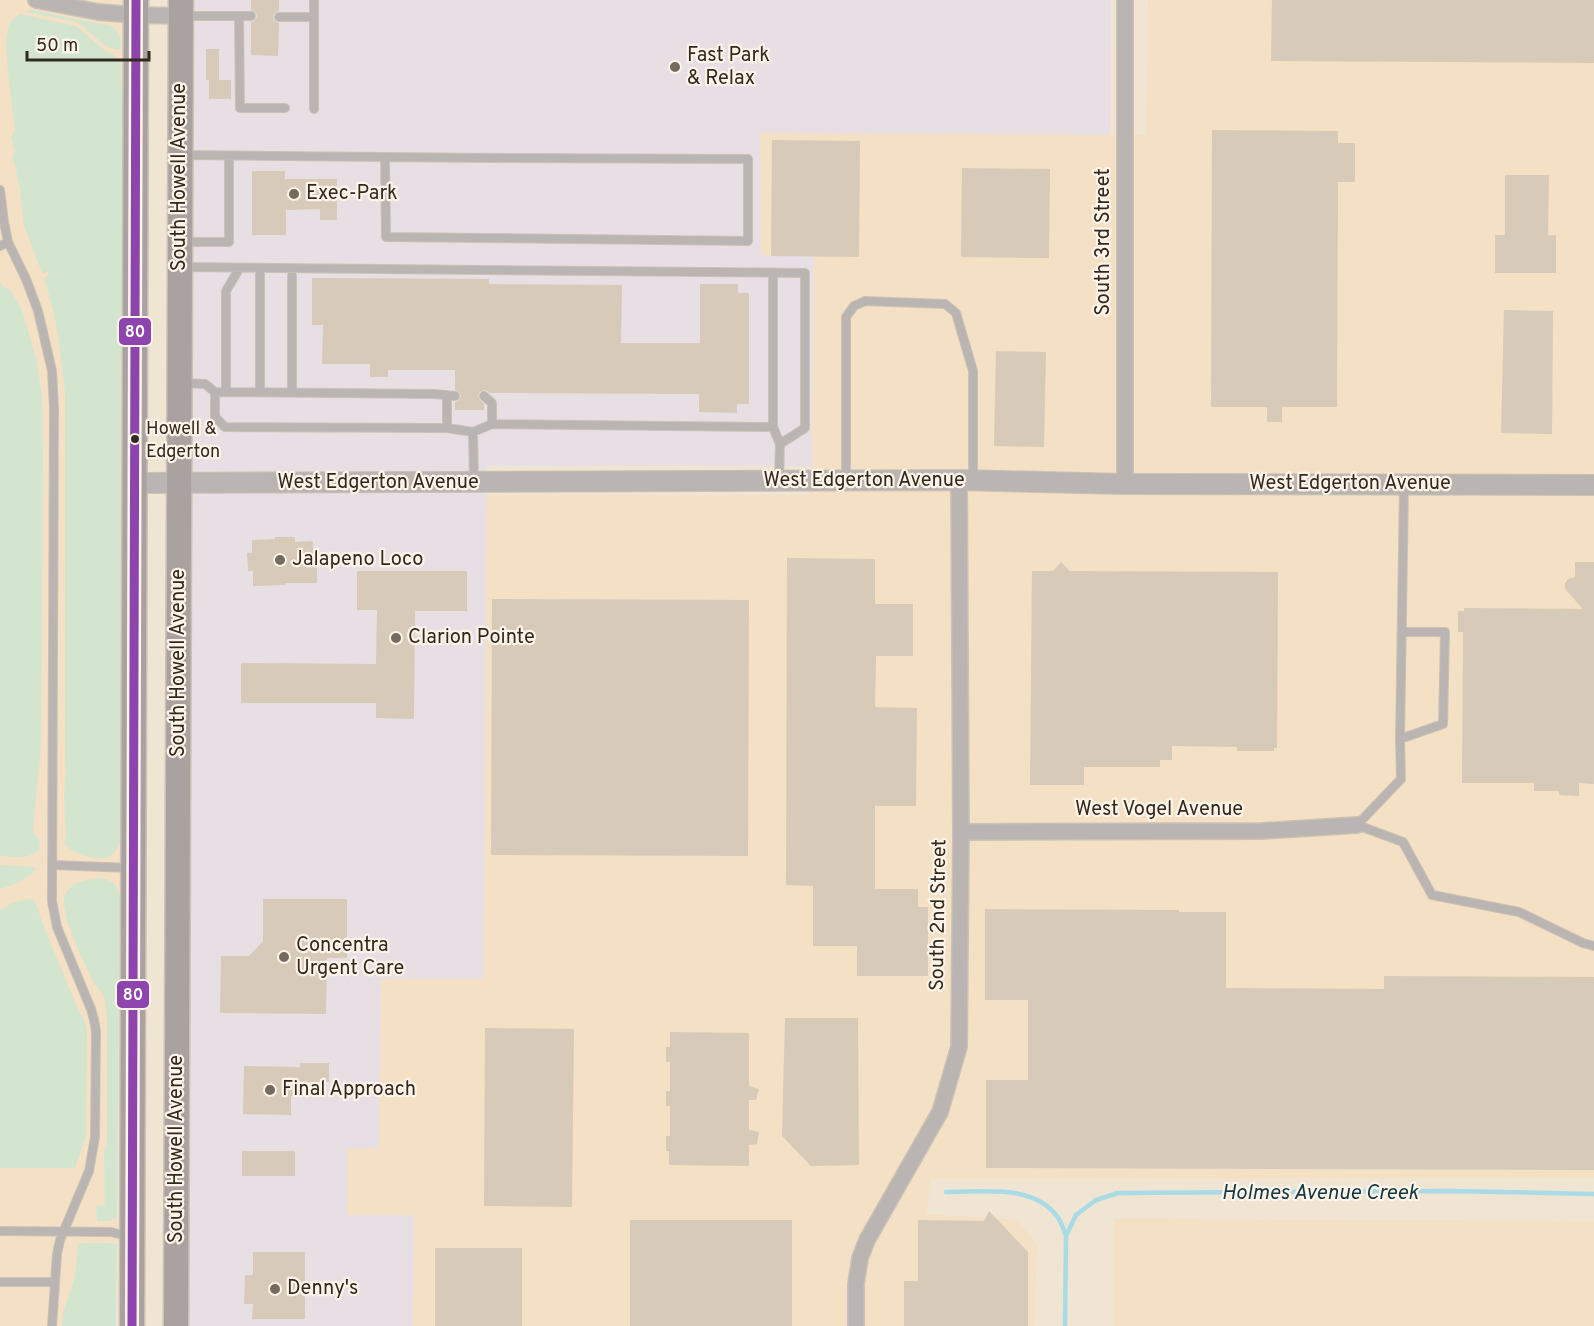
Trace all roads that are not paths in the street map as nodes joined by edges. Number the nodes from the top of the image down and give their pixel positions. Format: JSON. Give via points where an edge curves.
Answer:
{"nodes":[{"id":1,"x":36,"y":0,"type":"edge"},
{"id":2,"x":314,"y":0,"type":"edge"},
{"id":3,"x":1125,"y":0,"type":"edge"},
{"id":4,"x":136,"y":7,"type":"edge"},
{"id":5,"x":181,"y":8,"type":"edge"},
{"id":6,"x":239,"y":16,"type":"junction"},
{"id":7,"x":251,"y":16,"type":"dead end"},
{"id":8,"x":279,"y":17,"type":"dead end"},
{"id":9,"x":314,"y":17,"type":"junction"},
{"id":10,"x":285,"y":108,"type":"dead end"},
{"id":11,"x":314,"y":109,"type":"dead end"},
{"id":12,"x":180,"y":155,"type":"junction"},
{"id":13,"x":229,"y":156,"type":"junction"},
{"id":14,"x":385,"y":156,"type":"junction"},
{"id":15,"x":0,"y":190,"type":"edge"},
{"id":16,"x":8,"y":242,"type":"junction"},
{"id":17,"x":180,"y":242,"type":"junction"},
{"id":18,"x":0,"y":246,"type":"edge"},
{"id":19,"x":180,"y":267,"type":"junction"},
{"id":20,"x":239,"y":268,"type":"junction"},
{"id":21,"x":260,"y":268,"type":"junction"},
{"id":22,"x":292,"y":269,"type":"junction"},
{"id":23,"x":773,"y":273,"type":"junction"},
{"id":24,"x":180,"y":383,"type":"junction"},
{"id":25,"x":215,"y":392,"type":"junction"},
{"id":26,"x":226,"y":392,"type":"junction"},
{"id":27,"x":260,"y":392,"type":"junction"},
{"id":28,"x":292,"y":392,"type":"junction"},
{"id":29,"x":484,"y":396,"type":"dead end"},
{"id":30,"x":492,"y":424,"type":"junction"},
{"id":31,"x":773,"y":427,"type":"junction"},
{"id":32,"x":447,"y":428,"type":"junction"},
{"id":33,"x":473,"y":432,"type":"junction"},
{"id":34,"x":780,"y":444,"type":"junction"},
{"id":35,"x":966,"y":480,"type":"junction"},
{"id":36,"x":779,"y":481,"type":"junction"},
{"id":37,"x":846,"y":481,"type":"junction"},
{"id":38,"x":474,"y":482,"type":"junction"},
{"id":39,"x":134,"y":483,"type":"junction"},
{"id":40,"x":179,"y":483,"type":"junction"},
{"id":41,"x":1125,"y":484,"type":"junction"},
{"id":42,"x":1404,"y":484,"type":"junction"},
{"id":43,"x":1594,"y":485,"type":"edge"},
{"id":44,"x":1403,"y":632,"type":"junction"},
{"id":45,"x":1400,"y":739,"type":"junction"},
{"id":46,"x":1357,"y":825,"type":"junction"},
{"id":47,"x":961,"y":832,"type":"junction"},
{"id":48,"x":52,"y":865,"type":"junction"},
{"id":49,"x":134,"y":868,"type":"junction"},
{"id":50,"x":1594,"y":946,"type":"edge"},
{"id":51,"x":0,"y":1230,"type":"edge"},
{"id":52,"x":63,"y":1231,"type":"junction"},
{"id":53,"x":131,"y":1237,"type":"junction"},
{"id":54,"x":0,"y":1282,"type":"edge"},
{"id":55,"x":55,"y":1282,"type":"junction"},
{"id":56,"x":52,"y":1326,"type":"edge"},
{"id":57,"x":132,"y":1326,"type":"edge"},
{"id":58,"x":176,"y":1326,"type":"edge"},
{"id":59,"x":856,"y":1326,"type":"edge"}],
"edges":[{"from":1,"to":4,"type":"street","via":[[98,12]]},
{"from":2,"to":9,"type":"lane"},
{"from":3,"to":41,"type":"street","name":"South 3rd Street"},
{"from":4,"to":5,"type":"street"},
{"from":4,"to":39,"type":"main road"},
{"from":5,"to":6,"type":"lane"},
{"from":5,"to":12,"type":"main road","name":"South Howell Avenue"},
{"from":6,"to":7,"type":"lane"},
{"from":6,"to":10,"type":"lane","via":[[240,108]]},
{"from":8,"to":9,"type":"lane"},
{"from":9,"to":11,"type":"lane"},
{"from":12,"to":13,"type":"lane"},
{"from":12,"to":17,"type":"main road","name":"South Howell Avenue"},
{"from":13,"to":14,"type":"lane"},
{"from":13,"to":17,"type":"lane","via":[[229,242]]},
{"from":14,"to":14,"type":"lane","via":[[748,159],[748,241],[386,237]]},
{"from":15,"to":16,"type":"lane"},
{"from":16,"to":18,"type":"lane"},
{"from":16,"to":48,"type":"lane","via":[[38,311],[53,390]]},
{"from":17,"to":19,"type":"main road","name":"South Howell Avenue"},
{"from":19,"to":20,"type":"lane"},
{"from":19,"to":24,"type":"main road","name":"South Howell Avenue"},
{"from":20,"to":21,"type":"lane"},
{"from":20,"to":26,"type":"lane","via":[[226,291]]},
{"from":21,"to":22,"type":"lane"},
{"from":21,"to":27,"type":"lane"},
{"from":22,"to":23,"type":"lane"},
{"from":22,"to":28,"type":"lane"},
{"from":23,"to":31,"type":"lane"},
{"from":23,"to":34,"type":"lane","via":[[805,273],[805,428]]},
{"from":24,"to":25,"type":"lane","via":[[205,384]]},
{"from":24,"to":40,"type":"main road","name":"South Howell Avenue"},
{"from":25,"to":26,"type":"lane"},
{"from":25,"to":32,"type":"lane","via":[[215,417],[225,427]]},
{"from":26,"to":27,"type":"lane"},
{"from":27,"to":28,"type":"lane"},
{"from":28,"to":32,"type":"lane","via":[[451,395]]},
{"from":29,"to":30,"type":"lane","via":[[492,403]]},
{"from":30,"to":31,"type":"lane"},
{"from":30,"to":33,"type":"lane"},
{"from":31,"to":34,"type":"lane"},
{"from":32,"to":33,"type":"lane"},
{"from":33,"to":38,"type":"lane"},
{"from":34,"to":36,"type":"lane"},
{"from":35,"to":37,"type":"street","name":"West Edgerton Avenue"},
{"from":35,"to":37,"type":"lane","via":[[973,371],[956,313],[945,304],[866,301],[854,306],[846,317]]},
{"from":35,"to":41,"type":"street","name":"West Edgerton Avenue"},
{"from":35,"to":47,"type":"street","name":"South 2nd Street"},
{"from":36,"to":37,"type":"street","name":"West Edgerton Avenue"},
{"from":36,"to":38,"type":"street","name":"West Edgerton Avenue"},
{"from":38,"to":40,"type":"street","name":"West Edgerton Avenue"},
{"from":39,"to":40,"type":"street","name":"West Edgerton Avenue"},
{"from":39,"to":49,"type":"main road"},
{"from":40,"to":58,"type":"main road","name":"South Howell Avenue"},
{"from":41,"to":42,"type":"street","name":"West Edgerton Avenue"},
{"from":42,"to":43,"type":"street","name":"West Edgerton Avenue"},
{"from":42,"to":44,"type":"lane"},
{"from":44,"to":45,"type":"lane"},
{"from":44,"to":45,"type":"lane","via":[[1445,632],[1443,724]]},
{"from":45,"to":46,"type":"lane","via":[[1401,779]]},
{"from":46,"to":47,"type":"street","name":"West Vogel Avenue","via":[[1261,831]]},
{"from":46,"to":50,"type":"lane","via":[[1403,842],[1432,895],[1519,912]]},
{"from":47,"to":59,"type":"street","name":"South 2nd Street","via":[[959,1047],[940,1112],[860,1258]]},
{"from":48,"to":49,"type":"lane"},
{"from":48,"to":52,"type":"lane","via":[[54,916],[96,1031],[93,1152],[89,1171]]},
{"from":49,"to":53,"type":"main road"},
{"from":51,"to":52,"type":"lane"},
{"from":52,"to":53,"type":"lane","via":[[111,1232]]},
{"from":52,"to":55,"type":"lane"},
{"from":53,"to":57,"type":"main road"},
{"from":54,"to":55,"type":"lane"},
{"from":55,"to":56,"type":"lane"}]}
